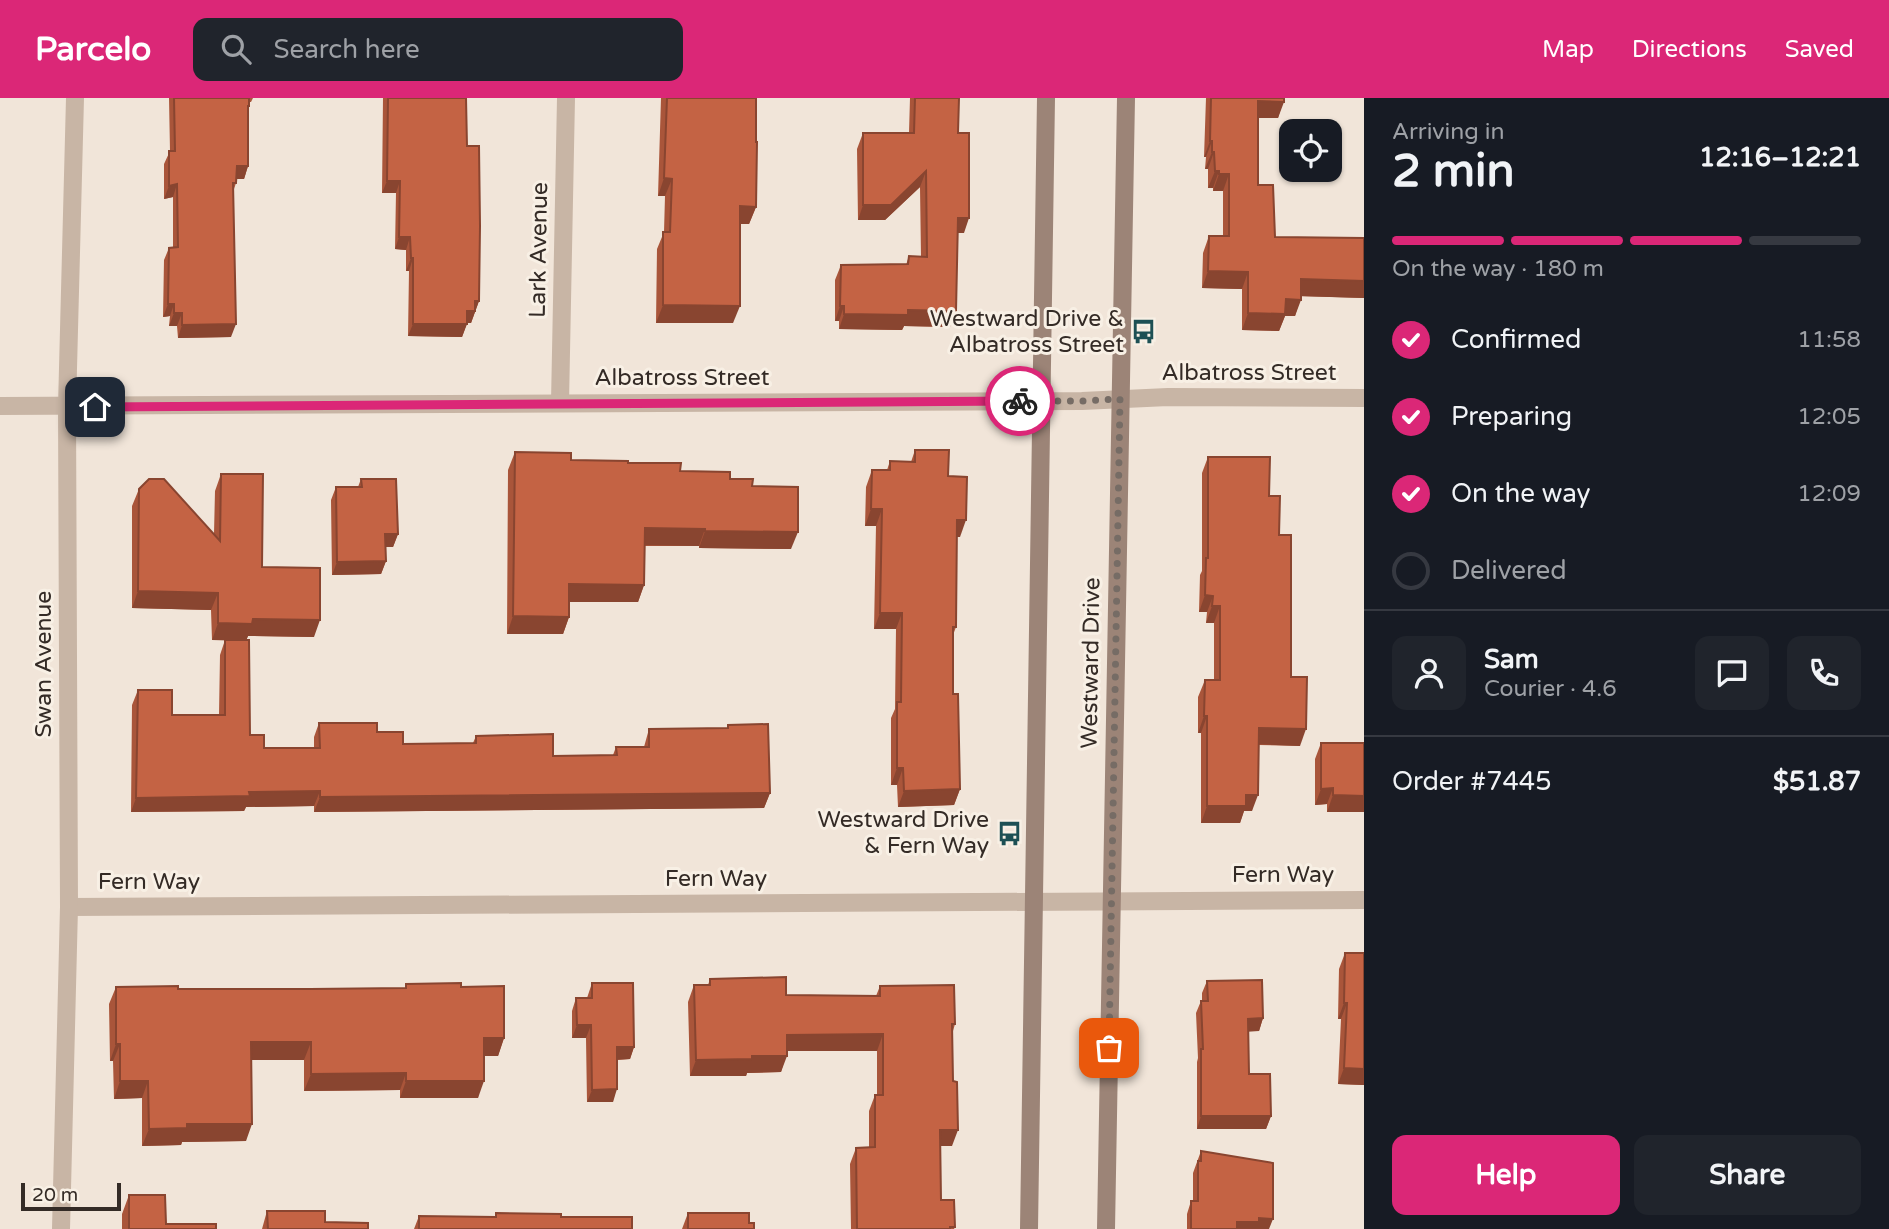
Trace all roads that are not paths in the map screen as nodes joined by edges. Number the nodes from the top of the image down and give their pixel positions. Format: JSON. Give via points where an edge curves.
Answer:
{"nodes":[{"id":1,"x":75,"y":98,"type":"edge"},
{"id":2,"x":566,"y":98,"type":"edge"},
{"id":3,"x":1046,"y":98,"type":"edge"},
{"id":4,"x":1126,"y":98,"type":"edge"},
{"id":5,"x":1364,"y":398,"type":"edge"},
{"id":6,"x":1120,"y":399,"type":"junction"},
{"id":7,"x":1040,"y":401,"type":"junction"},
{"id":8,"x":561,"y":403,"type":"junction"},
{"id":9,"x":0,"y":406,"type":"edge"},
{"id":10,"x":67,"y":407,"type":"junction"},
{"id":11,"x":1364,"y":900,"type":"edge"},
{"id":12,"x":1033,"y":901,"type":"junction"},
{"id":13,"x":1112,"y":901,"type":"junction"},
{"id":14,"x":69,"y":907,"type":"junction"},
{"id":15,"x":61,"y":1229,"type":"edge"},
{"id":16,"x":1029,"y":1229,"type":"edge"},
{"id":17,"x":1106,"y":1229,"type":"edge"}],
"edges":[{"from":1,"to":10,"type":"street","name":"Swan Avenue"},
{"from":2,"to":8,"type":"street","name":"Lark Avenue"},
{"from":3,"to":7,"type":"street"},
{"from":4,"to":6,"type":"street","name":"Westward Drive"},
{"from":5,"to":6,"type":"street","name":"Albatross Street"},
{"from":6,"to":7,"type":"street","name":"Albatross Street"},
{"from":6,"to":13,"type":"street","name":"Westward Drive"},
{"from":7,"to":8,"type":"street","name":"Albatross Street"},
{"from":7,"to":12,"type":"street"},
{"from":8,"to":10,"type":"street","name":"Albatross Street"},
{"from":9,"to":10,"type":"street","name":"Albatross Street"},
{"from":10,"to":14,"type":"street","name":"Swan Avenue"},
{"from":11,"to":13,"type":"street","name":"Fern Way"},
{"from":12,"to":13,"type":"street","name":"Fern Way"},
{"from":12,"to":14,"type":"street","name":"Fern Way"},
{"from":12,"to":16,"type":"street"},
{"from":13,"to":17,"type":"street","name":"Westward Drive"},
{"from":14,"to":15,"type":"street","name":"Swan Avenue"}]}
